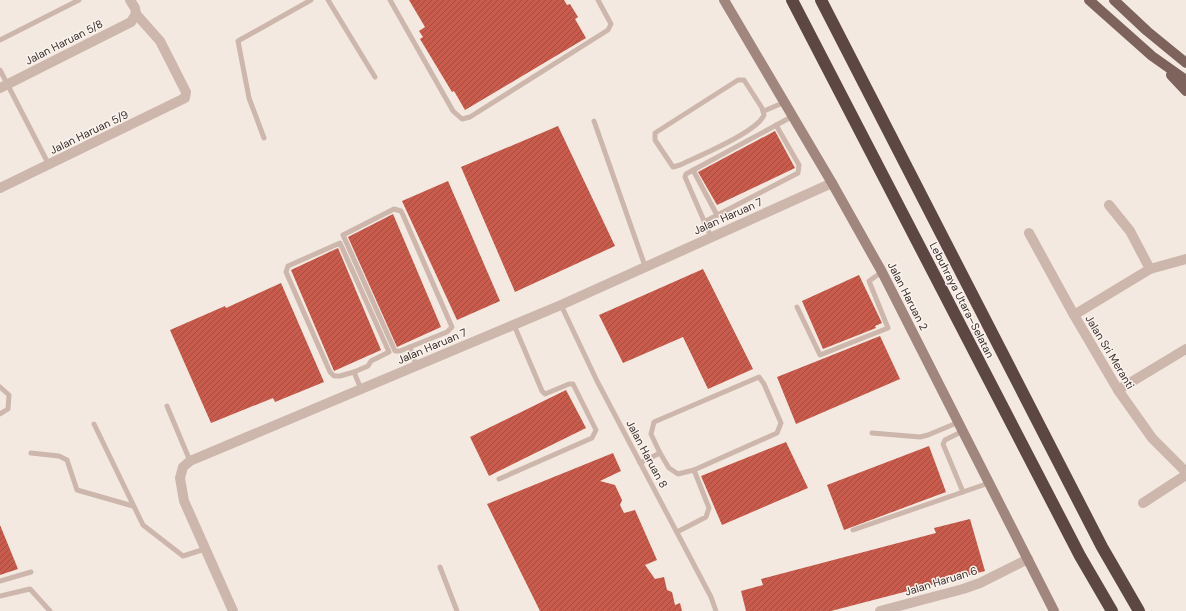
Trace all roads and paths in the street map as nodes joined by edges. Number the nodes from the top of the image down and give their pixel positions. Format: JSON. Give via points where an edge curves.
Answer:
{"nodes":[{"id":1,"x":79,"y":0,"type":"edge"},
{"id":2,"x":130,"y":0,"type":"edge"},
{"id":3,"x":311,"y":0,"type":"edge"},
{"id":4,"x":328,"y":0,"type":"edge"},
{"id":5,"x":390,"y":0,"type":"edge"},
{"id":6,"x":598,"y":0,"type":"edge"},
{"id":7,"x":724,"y":0,"type":"edge"},
{"id":8,"x":792,"y":0,"type":"edge"},
{"id":9,"x":821,"y":0,"type":"edge"},
{"id":10,"x":1089,"y":0,"type":"edge"},
{"id":11,"x":1114,"y":0,"type":"edge"},
{"id":12,"x":136,"y":14,"type":"junction"},
{"id":13,"x":0,"y":40,"type":"edge"},
{"id":14,"x":1152,"y":56,"type":"junction"},
{"id":15,"x":1186,"y":63,"type":"edge"},
{"id":16,"x":0,"y":70,"type":"edge"},
{"id":17,"x":375,"y":77,"type":"dead end"},
{"id":18,"x":1186,"y":80,"type":"edge"},
{"id":19,"x":4,"y":86,"type":"edge"},
{"id":20,"x":1186,"y":91,"type":"edge"},
{"id":21,"x":785,"y":102,"type":"junction"},
{"id":22,"x":764,"y":111,"type":"junction"},
{"id":23,"x":793,"y":116,"type":"junction"},
{"id":24,"x":594,"y":122,"type":"dead end"},
{"id":25,"x":776,"y":125,"type":"junction"},
{"id":26,"x":264,"y":138,"type":"dead end"},
{"id":27,"x":49,"y":164,"type":"junction"},
{"id":28,"x":693,"y":170,"type":"junction"},
{"id":29,"x":832,"y":183,"type":"junction"},
{"id":30,"x":0,"y":188,"type":"edge"},
{"id":31,"x":1110,"y":205,"type":"dead end"},
{"id":32,"x":717,"y":215,"type":"junction"},
{"id":33,"x":704,"y":222,"type":"junction"},
{"id":34,"x":1029,"y":233,"type":"dead end"},
{"id":35,"x":711,"y":237,"type":"junction"},
{"id":36,"x":1186,"y":259,"type":"edge"},
{"id":37,"x":645,"y":266,"type":"junction"},
{"id":38,"x":1150,"y":269,"type":"junction"},
{"id":39,"x":882,"y":272,"type":"junction"},
{"id":40,"x":561,"y":305,"type":"junction"},
{"id":41,"x":797,"y":307,"type":"dead end"},
{"id":42,"x":1074,"y":315,"type":"junction"},
{"id":43,"x":514,"y":325,"type":"junction"},
{"id":44,"x":410,"y":347,"type":"junction"},
{"id":45,"x":1186,"y":349,"type":"edge"},
{"id":46,"x":416,"y":366,"type":"junction"},
{"id":47,"x":354,"y":372,"type":"junction"},
{"id":48,"x":0,"y":387,"type":"edge"},
{"id":49,"x":361,"y":389,"type":"junction"},
{"id":50,"x":1118,"y":390,"type":"junction"},
{"id":51,"x":167,"y":406,"type":"dead end"},
{"id":52,"x":0,"y":414,"type":"edge"},
{"id":53,"x":94,"y":424,"type":"dead end"},
{"id":54,"x":961,"y":426,"type":"junction"},
{"id":55,"x":872,"y":433,"type":"dead end"},
{"id":56,"x":31,"y":453,"type":"dead end"},
{"id":57,"x":660,"y":453,"type":"junction"},
{"id":58,"x":190,"y":461,"type":"junction"},
{"id":59,"x":640,"y":463,"type":"junction"},
{"id":60,"x":694,"y":470,"type":"junction"},
{"id":61,"x":1186,"y":474,"type":"edge"},
{"id":62,"x":499,"y":479,"type":"dead end"},
{"id":63,"x":990,"y":483,"type":"junction"},
{"id":64,"x":963,"y":492,"type":"junction"},
{"id":65,"x":1143,"y":503,"type":"dead end"},
{"id":66,"x":134,"y":506,"type":"junction"},
{"id":67,"x":853,"y":530,"type":"dead end"},
{"id":68,"x":677,"y":532,"type":"junction"},
{"id":69,"x":205,"y":549,"type":"junction"},
{"id":70,"x":1028,"y":559,"type":"junction"},
{"id":71,"x":440,"y":567,"type":"dead end"},
{"id":72,"x":31,"y":572,"type":"dead end"},
{"id":73,"x":0,"y":582,"type":"edge"},
{"id":74,"x":0,"y":596,"type":"edge"},
{"id":75,"x":231,"y":609,"type":"edge"},
{"id":76,"x":50,"y":611,"type":"edge"},
{"id":77,"x":457,"y":611,"type":"edge"},
{"id":78,"x":716,"y":611,"type":"edge"},
{"id":79,"x":880,"y":611,"type":"edge"},
{"id":80,"x":1054,"y":611,"type":"edge"},
{"id":81,"x":1112,"y":611,"type":"edge"},
{"id":82,"x":1139,"y":611,"type":"edge"}],
"edges":[{"from":1,"to":13,"type":"lane"},
{"from":2,"to":12,"type":"street"},
{"from":3,"to":26,"type":"lane","via":[[238,41],[249,98]]},
{"from":4,"to":17,"type":"lane"},
{"from":5,"to":6,"type":"lane","via":[[453,111],[462,119],[470,117],[608,30],[611,24]]},
{"from":7,"to":21,"type":"main road","name":"Jalan Haruan 2"},
{"from":8,"to":81,"type":"highway","name":"Lebuhraya Utara–Selatan","via":[[1080,556]]},
{"from":9,"to":82,"type":"highway","name":"Lebuhraya Utara–Selatan","via":[[1098,540]]},
{"from":10,"to":14,"type":"main road"},
{"from":11,"to":15,"type":"main road"},
{"from":12,"to":19,"type":"street","name":"Jalan Haruan 5/8","via":[[131,22]]},
{"from":12,"to":27,"type":"street","name":"Jalan Haruan 5/9","via":[[160,42],[187,95]]},
{"from":14,"to":18,"type":"main road"},
{"from":14,"to":20,"type":"main road"},
{"from":16,"to":19,"type":"lane"},
{"from":19,"to":27,"type":"lane"},
{"from":21,"to":22,"type":"lane"},
{"from":21,"to":23,"type":"main road","name":"Jalan Haruan 2"},
{"from":22,"to":22,"type":"lane","via":[[744,80],[738,80],[660,128],[654,133],[655,140],[673,167],[746,132],[763,118]]},
{"from":23,"to":25,"type":"lane"},
{"from":23,"to":29,"type":"main road","name":"Jalan Haruan 2"},
{"from":24,"to":37,"type":"lane"},
{"from":25,"to":28,"type":"lane"},
{"from":25,"to":32,"type":"lane","via":[[799,165],[798,173]]},
{"from":27,"to":30,"type":"street","name":"Jalan Haruan 5/9"},
{"from":28,"to":32,"type":"lane"},
{"from":28,"to":33,"type":"lane","via":[[684,177]]},
{"from":29,"to":35,"type":"street","name":"Jalan Haruan 7"},
{"from":29,"to":39,"type":"main road","name":"Jalan Haruan 2"},
{"from":31,"to":38,"type":"street","via":[[1130,231]]},
{"from":32,"to":33,"type":"lane"},
{"from":33,"to":35,"type":"lane"},
{"from":34,"to":42,"type":"street","name":"Jalan Sri Meranti"},
{"from":35,"to":37,"type":"street","name":"Jalan Haruan 7"},
{"from":36,"to":38,"type":"street"},
{"from":37,"to":40,"type":"street","name":"Jalan Haruan 7"},
{"from":38,"to":42,"type":"street"},
{"from":39,"to":41,"type":"lane","via":[[869,281],[888,328],[820,355]]},
{"from":39,"to":54,"type":"main road","name":"Jalan Haruan 2"},
{"from":40,"to":43,"type":"street","name":"Jalan Haruan 7"},
{"from":40,"to":59,"type":"lane","name":"Jalan Haruan 8"},
{"from":42,"to":50,"type":"street","name":"Jalan Sri Meranti"},
{"from":43,"to":46,"type":"street","name":"Jalan Haruan 7"},
{"from":43,"to":62,"type":"lane","via":[[542,391],[548,394],[573,384],[596,430],[592,438]]},
{"from":44,"to":44,"type":"lane","via":[[395,351],[343,235],[394,209],[401,211],[403,215],[452,327],[447,332]]},
{"from":44,"to":46,"type":"lane"},
{"from":45,"to":50,"type":"street"},
{"from":46,"to":49,"type":"street","name":"Jalan Haruan 7"},
{"from":47,"to":47,"type":"lane","via":[[340,376],[334,376],[330,372],[286,272],[288,266],[340,243],[389,352]]},
{"from":47,"to":49,"type":"lane"},
{"from":48,"to":52,"type":"lane","via":[[9,395],[8,409]]},
{"from":49,"to":58,"type":"street","name":"Jalan Haruan 7"},
{"from":50,"to":61,"type":"street","name":"Jalan Sri Meranti","via":[[1152,438]]},
{"from":51,"to":58,"type":"lane"},
{"from":53,"to":66,"type":"lane"},
{"from":54,"to":55,"type":"lane","via":[[920,437]]},
{"from":54,"to":63,"type":"main road","name":"Jalan Haruan 2"},
{"from":54,"to":64,"type":"lane","via":[[943,444]]},
{"from":56,"to":66,"type":"lane","via":[[59,456],[67,460],[77,490]]},
{"from":57,"to":59,"type":"lane"},
{"from":57,"to":60,"type":"lane","via":[[669,468],[678,474]]},
{"from":57,"to":60,"type":"lane","via":[[652,434],[654,422],[759,377],[781,423],[777,433]]},
{"from":58,"to":69,"type":"street","via":[[183,467],[180,478],[184,501]]},
{"from":59,"to":68,"type":"lane","name":"Jalan Haruan 8"},
{"from":60,"to":68,"type":"lane","via":[[708,508],[706,517]]},
{"from":61,"to":65,"type":"street"},
{"from":63,"to":64,"type":"lane"},
{"from":63,"to":70,"type":"main road","name":"Jalan Haruan 2"},
{"from":64,"to":67,"type":"lane"},
{"from":66,"to":69,"type":"lane","via":[[143,525],[183,556]]},
{"from":68,"to":78,"type":"lane","name":"Jalan Haruan 8"},
{"from":69,"to":75,"type":"street"},
{"from":70,"to":79,"type":"street","name":"Jalan Haruan 6","via":[[963,589]]},
{"from":70,"to":80,"type":"main road","name":"Jalan Haruan 2"},
{"from":71,"to":77,"type":"lane"},
{"from":72,"to":73,"type":"lane"},
{"from":74,"to":76,"type":"lane","via":[[30,589]]}]}
